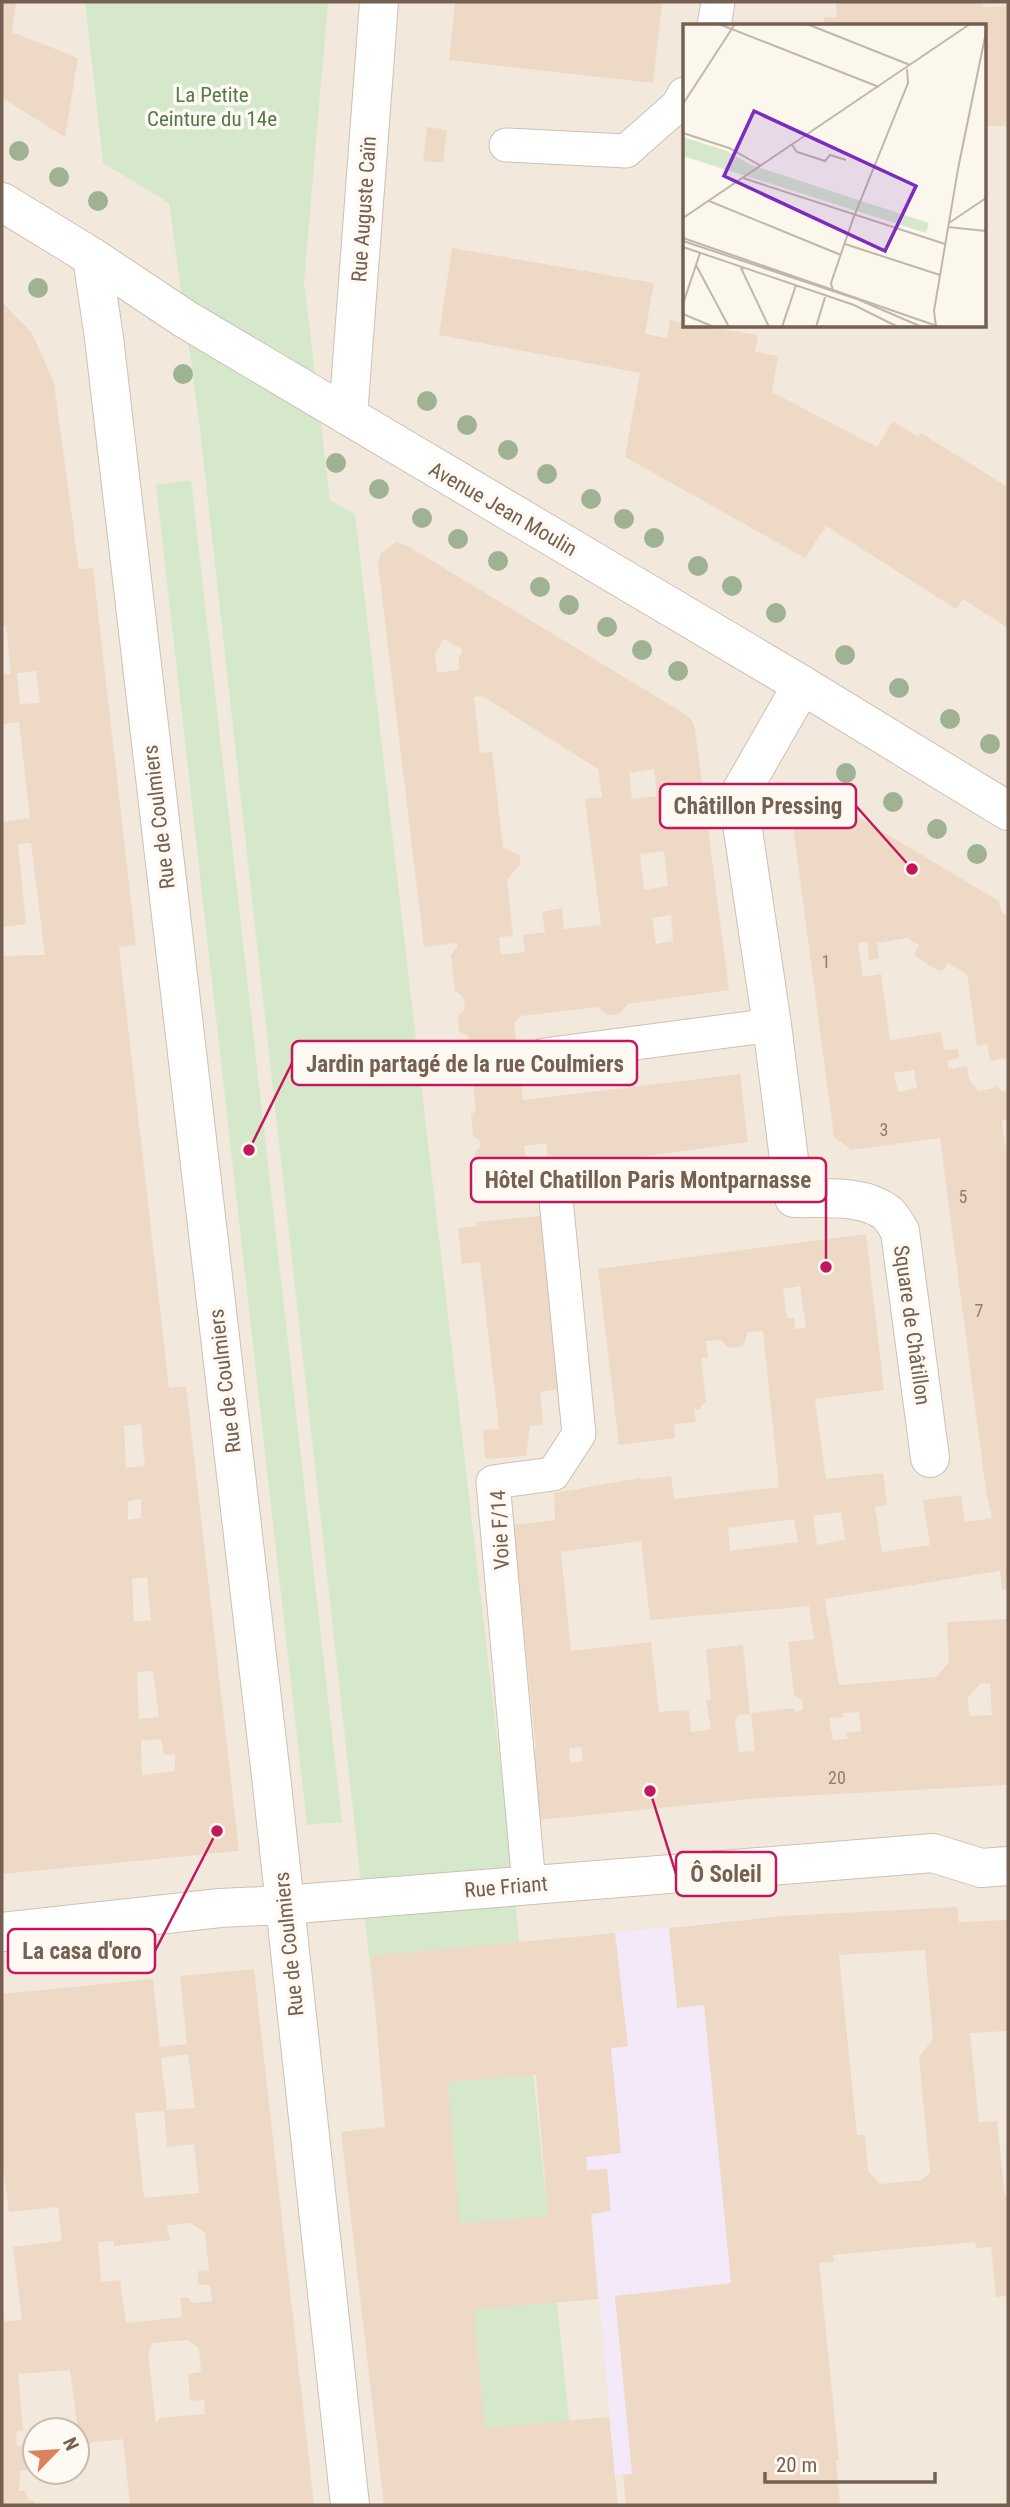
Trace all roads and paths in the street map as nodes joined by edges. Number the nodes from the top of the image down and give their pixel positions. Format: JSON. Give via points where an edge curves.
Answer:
{"nodes":[{"id":1,"x":379,"y":2,"type":"edge"},
{"id":2,"x":718,"y":2,"type":"edge"},
{"id":3,"x":714,"y":24,"type":"edge"},
{"id":4,"x":683,"y":96,"type":"edge"},
{"id":5,"x":506,"y":145,"type":"dead end"},
{"id":6,"x":2,"y":202,"type":"edge"},
{"id":7,"x":92,"y":257,"type":"junction"},
{"id":8,"x":348,"y":416,"type":"junction"},
{"id":9,"x":802,"y":685,"type":"junction"},
{"id":10,"x":1008,"y":811,"type":"edge"},
{"id":11,"x":772,"y":1025,"type":"junction"},
{"id":12,"x":544,"y":1055,"type":"dead end"},
{"id":13,"x":555,"y":1189,"type":"dead end"},
{"id":14,"x":930,"y":1458,"type":"dead end"},
{"id":15,"x":1008,"y":1866,"type":"edge"},
{"id":16,"x":529,"y":1885,"type":"junction"},
{"id":17,"x":283,"y":1894,"type":"junction"},
{"id":18,"x":2,"y":1933,"type":"edge"},
{"id":19,"x":350,"y":2505,"type":"edge"}],
"edges":[{"from":1,"to":8,"type":"street","name":"Rue Auguste Caïn"},
{"from":2,"to":3,"type":"lane"},
{"from":4,"to":5,"type":"lane","via":[[626,151]]},
{"from":6,"to":7,"type":"street","name":"Avenue Jean Moulin"},
{"from":7,"to":8,"type":"street","name":"Avenue Jean Moulin","via":[[185,319]]},
{"from":7,"to":17,"type":"street","name":"Rue de Coulmiers"},
{"from":8,"to":9,"type":"street","name":"Avenue Jean Moulin"},
{"from":9,"to":10,"type":"street","name":"Avenue Jean Moulin"},
{"from":9,"to":11,"type":"street","name":"Square de Châtillon","via":[[738,797]]},
{"from":11,"to":12,"type":"lane"},
{"from":11,"to":14,"type":"street","name":"Square de Châtillon","via":[[794,1198],[874,1205],[888,1214],[900,1231]]},
{"from":13,"to":16,"type":"lane","name":"Voie F/14","via":[[579,1434],[553,1474],[493,1482]]},
{"from":15,"to":16,"type":"street","name":"Rue Friant","via":[[981,1868],[933,1853]]},
{"from":16,"to":17,"type":"street","name":"Rue Friant"},
{"from":17,"to":18,"type":"street","name":"Rue Friant","via":[[220,1908]]},
{"from":17,"to":19,"type":"street","name":"Rue de Coulmiers"}]}
